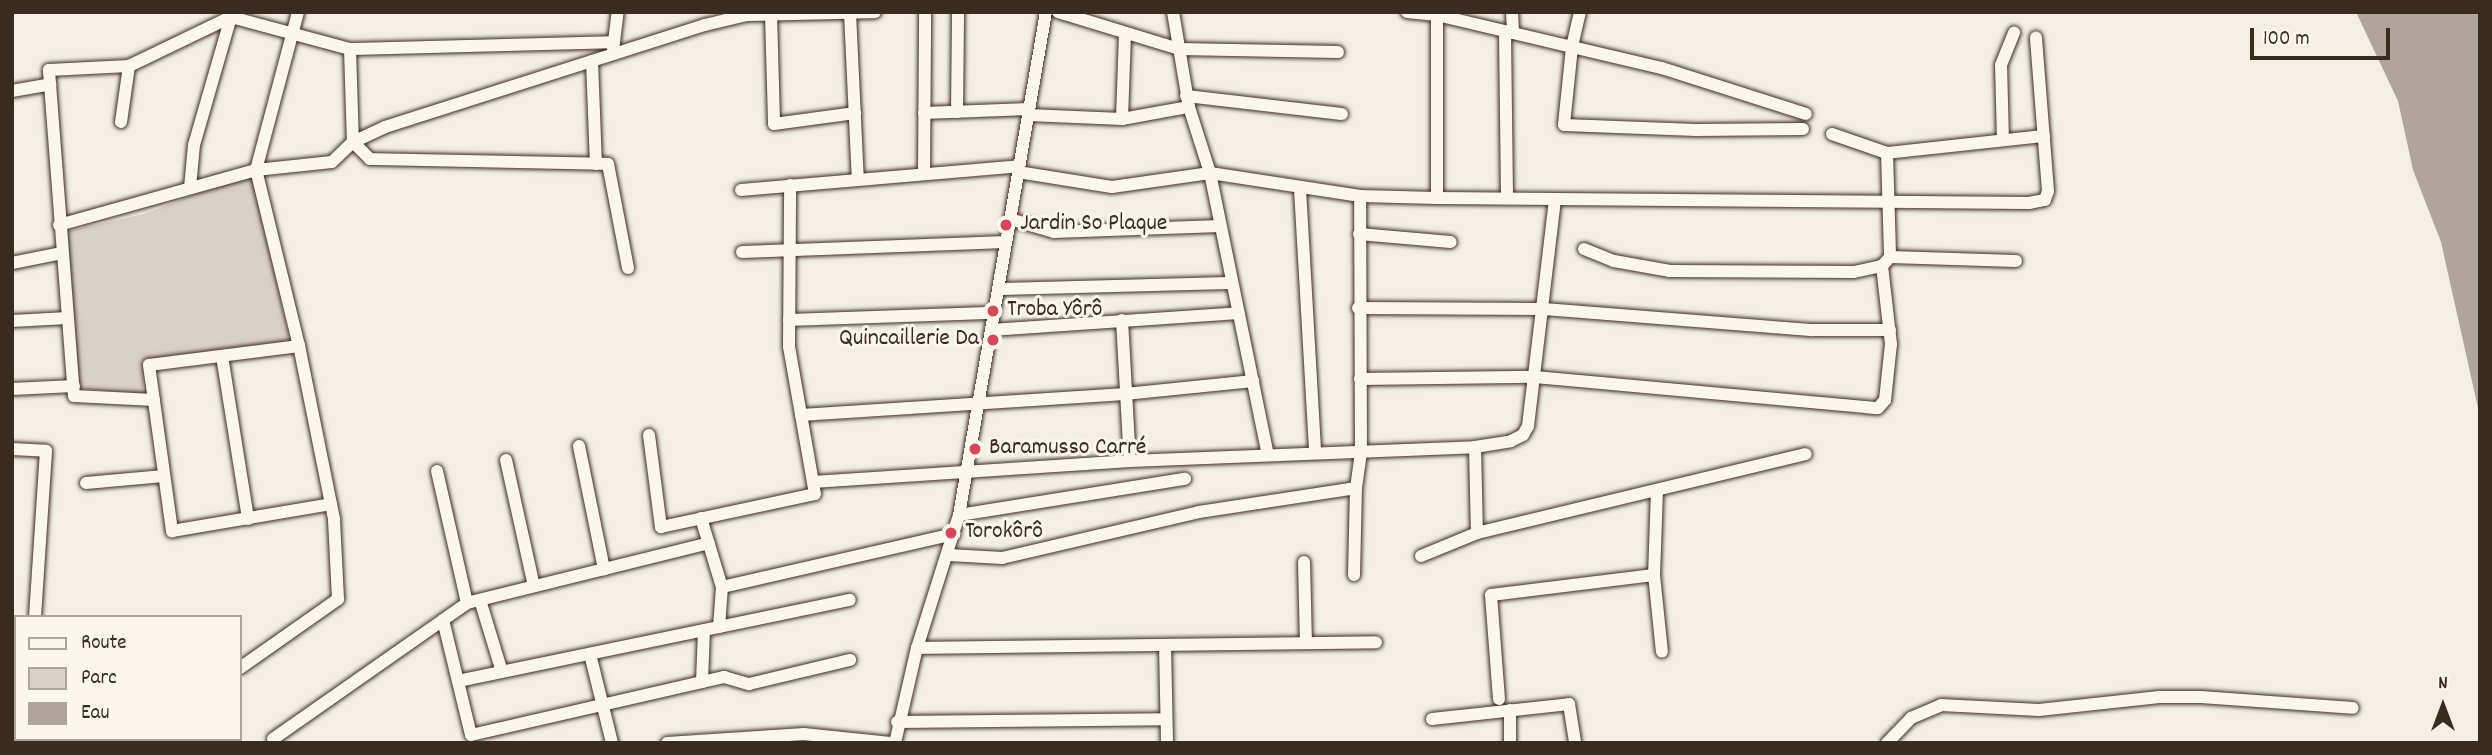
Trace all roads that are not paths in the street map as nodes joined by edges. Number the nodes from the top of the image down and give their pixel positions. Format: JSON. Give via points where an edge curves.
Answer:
{"nodes":[{"id":1,"x":298,"y":12,"type":"edge"},
{"id":2,"x":618,"y":12,"type":"edge"},
{"id":3,"x":875,"y":12,"type":"edge"},
{"id":4,"x":925,"y":12,"type":"edge"},
{"id":5,"x":958,"y":12,"type":"edge"},
{"id":6,"x":1046,"y":12,"type":"edge"},
{"id":7,"x":1058,"y":12,"type":"edge"},
{"id":8,"x":1173,"y":12,"type":"edge"},
{"id":9,"x":1407,"y":12,"type":"edge"},
{"id":10,"x":1512,"y":12,"type":"edge"},
{"id":11,"x":1580,"y":12,"type":"edge"},
{"id":12,"x":839,"y":13,"type":"edge"},
{"id":13,"x":850,"y":13,"type":"edge"},
{"id":14,"x":771,"y":14,"type":"junction"},
{"id":15,"x":1437,"y":14,"type":"edge"},
{"id":16,"x":232,"y":15,"type":"edge"},
{"id":17,"x":705,"y":18,"type":"edge"},
{"id":18,"x":2014,"y":32,"type":"dead end"},
{"id":19,"x":1125,"y":33,"type":"junction"},
{"id":20,"x":1509,"y":33,"type":"junction"},
{"id":21,"x":292,"y":34,"type":"junction"},
{"id":22,"x":2036,"y":37,"type":"dead end"},
{"id":23,"x":1572,"y":47,"type":"junction"},
{"id":24,"x":613,"y":48,"type":"junction"},
{"id":25,"x":350,"y":49,"type":"junction"},
{"id":26,"x":1179,"y":49,"type":"junction"},
{"id":27,"x":1338,"y":52,"type":"dead end"},
{"id":28,"x":592,"y":61,"type":"junction"},
{"id":29,"x":129,"y":66,"type":"junction"},
{"id":30,"x":50,"y":85,"type":"junction"},
{"id":31,"x":12,"y":91,"type":"edge"},
{"id":32,"x":1188,"y":101,"type":"junction"},
{"id":33,"x":957,"y":112,"type":"junction"},
{"id":34,"x":1029,"y":112,"type":"junction"},
{"id":35,"x":855,"y":113,"type":"junction"},
{"id":36,"x":924,"y":113,"type":"junction"},
{"id":37,"x":1342,"y":114,"type":"dead end"},
{"id":38,"x":1806,"y":114,"type":"dead end"},
{"id":39,"x":1122,"y":119,"type":"junction"},
{"id":40,"x":121,"y":122,"type":"dead end"},
{"id":41,"x":1804,"y":129,"type":"dead end"},
{"id":42,"x":1832,"y":134,"type":"dead end"},
{"id":43,"x":2044,"y":136,"type":"junction"},
{"id":44,"x":2003,"y":140,"type":"junction"},
{"id":45,"x":353,"y":142,"type":"junction"},
{"id":46,"x":1886,"y":153,"type":"junction"},
{"id":47,"x":596,"y":164,"type":"junction"},
{"id":48,"x":1019,"y":169,"type":"junction"},
{"id":49,"x":256,"y":170,"type":"junction"},
{"id":50,"x":1210,"y":173,"type":"junction"},
{"id":51,"x":924,"y":174,"type":"junction"},
{"id":52,"x":858,"y":180,"type":"junction"},
{"id":53,"x":790,"y":186,"type":"junction"},
{"id":54,"x":190,"y":188,"type":"junction"},
{"id":55,"x":1300,"y":189,"type":"junction"},
{"id":56,"x":741,"y":190,"type":"dead end"},
{"id":57,"x":1360,"y":195,"type":"junction"},
{"id":58,"x":1437,"y":198,"type":"junction"},
{"id":59,"x":1507,"y":198,"type":"junction"},
{"id":60,"x":1555,"y":200,"type":"junction"},
{"id":61,"x":1887,"y":200,"type":"junction"},
{"id":62,"x":1010,"y":219,"type":"junction"},
{"id":63,"x":59,"y":225,"type":"junction"},
{"id":64,"x":1220,"y":226,"type":"junction"},
{"id":65,"x":1359,"y":234,"type":"junction"},
{"id":66,"x":1006,"y":243,"type":"junction"},
{"id":67,"x":1451,"y":243,"type":"dead end"},
{"id":68,"x":1584,"y":249,"type":"dead end"},
{"id":69,"x":790,"y":250,"type":"junction"},
{"id":70,"x":742,"y":252,"type":"dead end"},
{"id":71,"x":62,"y":253,"type":"junction"},
{"id":72,"x":2016,"y":261,"type":"dead end"},
{"id":73,"x":1886,"y":262,"type":"junction"},
{"id":74,"x":12,"y":263,"type":"edge"},
{"id":75,"x":628,"y":268,"type":"dead end"},
{"id":76,"x":1232,"y":283,"type":"junction"},
{"id":77,"x":998,"y":289,"type":"junction"},
{"id":78,"x":1358,"y":308,"type":"junction"},
{"id":79,"x":1544,"y":309,"type":"junction"},
{"id":80,"x":994,"y":313,"type":"junction"},
{"id":81,"x":1238,"y":313,"type":"junction"},
{"id":82,"x":67,"y":318,"type":"junction"},
{"id":83,"x":789,"y":320,"type":"junction"},
{"id":84,"x":1122,"y":320,"type":"junction"},
{"id":85,"x":12,"y":321,"type":"edge"},
{"id":86,"x":991,"y":330,"type":"junction"},
{"id":87,"x":1891,"y":330,"type":"junction"},
{"id":88,"x":299,"y":346,"type":"junction"},
{"id":89,"x":222,"y":356,"type":"junction"},
{"id":90,"x":1535,"y":377,"type":"junction"},
{"id":91,"x":1360,"y":379,"type":"junction"},
{"id":92,"x":1253,"y":381,"type":"junction"},
{"id":93,"x":74,"y":386,"type":"junction"},
{"id":94,"x":12,"y":389,"type":"edge"},
{"id":95,"x":1125,"y":394,"type":"junction"},
{"id":96,"x":154,"y":400,"type":"junction"},
{"id":97,"x":979,"y":402,"type":"junction"},
{"id":98,"x":801,"y":415,"type":"junction"},
{"id":99,"x":649,"y":435,"type":"dead end"},
{"id":100,"x":579,"y":446,"type":"dead end"},
{"id":101,"x":1475,"y":447,"type":"junction"},
{"id":102,"x":12,"y":449,"type":"edge"},
{"id":103,"x":1361,"y":451,"type":"junction"},
{"id":104,"x":1315,"y":453,"type":"junction"},
{"id":105,"x":1268,"y":454,"type":"junction"},
{"id":106,"x":1806,"y":454,"type":"dead end"},
{"id":107,"x":506,"y":460,"type":"dead end"},
{"id":108,"x":1130,"y":461,"type":"junction"},
{"id":109,"x":438,"y":471,"type":"dead end"},
{"id":110,"x":967,"y":471,"type":"junction"},
{"id":111,"x":164,"y":476,"type":"junction"},
{"id":112,"x":1185,"y":479,"type":"dead end"},
{"id":113,"x":813,"y":482,"type":"junction"},
{"id":114,"x":86,"y":483,"type":"dead end"},
{"id":115,"x":1356,"y":488,"type":"junction"},
{"id":116,"x":1657,"y":490,"type":"junction"},
{"id":117,"x":331,"y":504,"type":"junction"},
{"id":118,"x":959,"y":515,"type":"junction"},
{"id":119,"x":701,"y":518,"type":"junction"},
{"id":120,"x":248,"y":519,"type":"junction"},
{"id":121,"x":1477,"y":533,"type":"junction"},
{"id":122,"x":954,"y":534,"type":"junction"},
{"id":123,"x":709,"y":543,"type":"junction"},
{"id":124,"x":949,"y":555,"type":"junction"},
{"id":125,"x":1420,"y":556,"type":"dead end"},
{"id":126,"x":1304,"y":562,"type":"dead end"},
{"id":127,"x":604,"y":569,"type":"junction"},
{"id":128,"x":1354,"y":575,"type":"dead end"},
{"id":129,"x":1654,"y":575,"type":"junction"},
{"id":130,"x":534,"y":586,"type":"junction"},
{"id":131,"x":722,"y":587,"type":"junction"},
{"id":132,"x":850,"y":600,"type":"dead end"},
{"id":133,"x":473,"y":601,"type":"junction"},
{"id":134,"x":36,"y":615,"type":"edge"},
{"id":135,"x":443,"y":620,"type":"junction"},
{"id":136,"x":719,"y":627,"type":"junction"},
{"id":137,"x":704,"y":630,"type":"junction"},
{"id":138,"x":1376,"y":642,"type":"dead end"},
{"id":139,"x":1306,"y":643,"type":"junction"},
{"id":140,"x":1165,"y":645,"type":"junction"},
{"id":141,"x":917,"y":648,"type":"junction"},
{"id":142,"x":1662,"y":652,"type":"dead end"},
{"id":143,"x":590,"y":654,"type":"junction"},
{"id":144,"x":850,"y":660,"type":"dead end"},
{"id":145,"x":242,"y":667,"type":"edge"},
{"id":146,"x":502,"y":672,"type":"junction"},
{"id":147,"x":458,"y":681,"type":"junction"},
{"id":148,"x":702,"y":682,"type":"junction"},
{"id":149,"x":1499,"y":699,"type":"dead end"},
{"id":150,"x":603,"y":705,"type":"junction"},
{"id":151,"x":2353,"y":708,"type":"dead end"},
{"id":152,"x":1510,"y":710,"type":"junction"},
{"id":153,"x":1166,"y":719,"type":"junction"},
{"id":154,"x":1432,"y":719,"type":"dead end"},
{"id":155,"x":897,"y":722,"type":"junction"},
{"id":156,"x":273,"y":739,"type":"dead end"},
{"id":157,"x":740,"y":739,"type":"edge"},
{"id":158,"x":612,"y":743,"type":"edge"},
{"id":159,"x":667,"y":743,"type":"edge"},
{"id":160,"x":893,"y":743,"type":"edge"},
{"id":161,"x":1167,"y":743,"type":"edge"},
{"id":162,"x":1510,"y":743,"type":"edge"},
{"id":163,"x":1575,"y":743,"type":"edge"},
{"id":164,"x":1887,"y":743,"type":"edge"}],
"edges":[{"from":1,"to":21,"type":"street"},
{"from":2,"to":24,"type":"street"},
{"from":3,"to":13,"type":"street"},
{"from":4,"to":36,"type":"street"},
{"from":5,"to":33,"type":"street"},
{"from":6,"to":34,"type":"street"},
{"from":7,"to":19,"type":"street"},
{"from":8,"to":26,"type":"street"},
{"from":9,"to":15,"type":"street"},
{"from":10,"to":20,"type":"street"},
{"from":11,"to":23,"type":"street"},
{"from":12,"to":13,"type":"street"},
{"from":12,"to":14,"type":"street"},
{"from":13,"to":35,"type":"street"},
{"from":14,"to":17,"type":"street"},
{"from":14,"to":35,"type":"street","via":[[774,124]]},
{"from":15,"to":20,"type":"street"},
{"from":15,"to":58,"type":"street"},
{"from":16,"to":21,"type":"street"},
{"from":16,"to":29,"type":"street"},
{"from":16,"to":54,"type":"street","via":[[194,145]]},
{"from":17,"to":24,"type":"street"},
{"from":18,"to":44,"type":"street","via":[[2001,65]]},
{"from":19,"to":26,"type":"street"},
{"from":19,"to":39,"type":"street"},
{"from":20,"to":23,"type":"street"},
{"from":20,"to":59,"type":"street"},
{"from":21,"to":25,"type":"street"},
{"from":21,"to":49,"type":"street"},
{"from":22,"to":43,"type":"street"},
{"from":23,"to":38,"type":"street","via":[[1662,68]]},
{"from":23,"to":41,"type":"street","via":[[1564,125]]},
{"from":24,"to":25,"type":"street"},
{"from":24,"to":28,"type":"street"},
{"from":25,"to":45,"type":"street"},
{"from":26,"to":27,"type":"street"},
{"from":26,"to":32,"type":"street"},
{"from":28,"to":45,"type":"street","via":[[385,127]]},
{"from":28,"to":47,"type":"street"},
{"from":29,"to":30,"type":"street","via":[[49,69]]},
{"from":29,"to":40,"type":"street"},
{"from":30,"to":31,"type":"street"},
{"from":30,"to":63,"type":"street"},
{"from":32,"to":37,"type":"street"},
{"from":32,"to":39,"type":"street"},
{"from":32,"to":50,"type":"street"},
{"from":33,"to":34,"type":"street"},
{"from":33,"to":36,"type":"street"},
{"from":34,"to":39,"type":"street"},
{"from":34,"to":48,"type":"street"},
{"from":35,"to":52,"type":"street"},
{"from":36,"to":51,"type":"street"},
{"from":42,"to":46,"type":"street"},
{"from":43,"to":44,"type":"street"},
{"from":43,"to":61,"type":"street","via":[[2045,200]]},
{"from":44,"to":46,"type":"street"},
{"from":45,"to":47,"type":"street","via":[[370,159]]},
{"from":45,"to":49,"type":"street","via":[[332,162]]},
{"from":46,"to":61,"type":"street"},
{"from":47,"to":75,"type":"street","via":[[608,164]]},
{"from":48,"to":50,"type":"street","via":[[1112,187]]},
{"from":48,"to":51,"type":"street"},
{"from":48,"to":62,"type":"street"},
{"from":49,"to":54,"type":"street"},
{"from":49,"to":88,"type":"street"},
{"from":50,"to":55,"type":"street"},
{"from":50,"to":64,"type":"street"},
{"from":51,"to":52,"type":"street"},
{"from":52,"to":53,"type":"street"},
{"from":53,"to":56,"type":"street"},
{"from":53,"to":69,"type":"street"},
{"from":54,"to":63,"type":"street"},
{"from":55,"to":57,"type":"street"},
{"from":55,"to":104,"type":"street"},
{"from":57,"to":58,"type":"street"},
{"from":57,"to":65,"type":"street"},
{"from":58,"to":59,"type":"street"},
{"from":59,"to":60,"type":"street"},
{"from":60,"to":61,"type":"street"},
{"from":60,"to":79,"type":"street"},
{"from":61,"to":73,"type":"street"},
{"from":62,"to":64,"type":"street","via":[[1054,232]]},
{"from":62,"to":66,"type":"street"},
{"from":63,"to":71,"type":"street"},
{"from":64,"to":76,"type":"street"},
{"from":65,"to":67,"type":"street"},
{"from":65,"to":78,"type":"street"},
{"from":66,"to":69,"type":"street"},
{"from":66,"to":77,"type":"street"},
{"from":68,"to":73,"type":"street","via":[[1614,261],[1670,271],[1854,272]]},
{"from":69,"to":70,"type":"street"},
{"from":69,"to":83,"type":"street"},
{"from":71,"to":74,"type":"street"},
{"from":71,"to":82,"type":"street"},
{"from":72,"to":73,"type":"street"},
{"from":73,"to":87,"type":"street"},
{"from":76,"to":77,"type":"street"},
{"from":76,"to":81,"type":"street"},
{"from":77,"to":80,"type":"street"},
{"from":78,"to":79,"type":"street"},
{"from":78,"to":91,"type":"street"},
{"from":79,"to":87,"type":"street","via":[[1813,330]]},
{"from":79,"to":90,"type":"street"},
{"from":80,"to":83,"type":"street"},
{"from":80,"to":86,"type":"street"},
{"from":81,"to":84,"type":"street"},
{"from":81,"to":92,"type":"street"},
{"from":82,"to":85,"type":"street"},
{"from":82,"to":93,"type":"street"},
{"from":83,"to":98,"type":"street"},
{"from":84,"to":86,"type":"street"},
{"from":84,"to":95,"type":"street"},
{"from":86,"to":97,"type":"street"},
{"from":87,"to":90,"type":"street","via":[[1885,400],[1878,408]]},
{"from":88,"to":89,"type":"street"},
{"from":88,"to":117,"type":"street"},
{"from":89,"to":96,"type":"street","via":[[149,365]]},
{"from":89,"to":120,"type":"street"},
{"from":90,"to":91,"type":"street"},
{"from":90,"to":101,"type":"street","via":[[1523,435]]},
{"from":91,"to":103,"type":"street"},
{"from":92,"to":95,"type":"street"},
{"from":92,"to":105,"type":"street"},
{"from":93,"to":94,"type":"street"},
{"from":93,"to":96,"type":"street","via":[[74,396]]},
{"from":95,"to":97,"type":"street"},
{"from":95,"to":108,"type":"street"},
{"from":96,"to":111,"type":"street"},
{"from":97,"to":98,"type":"street"},
{"from":97,"to":110,"type":"street"},
{"from":98,"to":113,"type":"street"},
{"from":99,"to":119,"type":"street","via":[[661,527]]},
{"from":100,"to":127,"type":"street"},
{"from":101,"to":103,"type":"street"},
{"from":101,"to":121,"type":"street"},
{"from":102,"to":134,"type":"street","via":[[46,451]]},
{"from":103,"to":104,"type":"street"},
{"from":103,"to":115,"type":"street"},
{"from":104,"to":105,"type":"street"},
{"from":105,"to":108,"type":"street"},
{"from":106,"to":116,"type":"street"},
{"from":107,"to":130,"type":"street"},
{"from":108,"to":110,"type":"street"},
{"from":109,"to":133,"type":"street"},
{"from":110,"to":113,"type":"street"},
{"from":110,"to":118,"type":"street"},
{"from":111,"to":114,"type":"street"},
{"from":111,"to":120,"type":"street","via":[[172,531]]},
{"from":112,"to":118,"type":"street"},
{"from":113,"to":119,"type":"street","via":[[815,494]]},
{"from":115,"to":124,"type":"street","via":[[1199,512],[1002,558]]},
{"from":115,"to":128,"type":"street"},
{"from":116,"to":121,"type":"street"},
{"from":116,"to":129,"type":"street"},
{"from":117,"to":120,"type":"street"},
{"from":117,"to":145,"type":"street","via":[[338,599]]},
{"from":118,"to":122,"type":"street"},
{"from":119,"to":123,"type":"street"},
{"from":121,"to":125,"type":"street"},
{"from":122,"to":124,"type":"street"},
{"from":122,"to":131,"type":"street"},
{"from":123,"to":127,"type":"street"},
{"from":123,"to":131,"type":"street"},
{"from":124,"to":141,"type":"street"},
{"from":126,"to":139,"type":"street"},
{"from":127,"to":130,"type":"street"},
{"from":129,"to":142,"type":"street"},
{"from":129,"to":149,"type":"street","via":[[1491,595]]},
{"from":130,"to":133,"type":"street"},
{"from":131,"to":136,"type":"street"},
{"from":132,"to":136,"type":"street"},
{"from":133,"to":135,"type":"street"},
{"from":133,"to":146,"type":"street"},
{"from":135,"to":147,"type":"street"},
{"from":135,"to":156,"type":"street"},
{"from":136,"to":137,"type":"street"},
{"from":137,"to":143,"type":"street"},
{"from":137,"to":148,"type":"street"},
{"from":138,"to":139,"type":"street"},
{"from":139,"to":140,"type":"street"},
{"from":140,"to":141,"type":"street"},
{"from":140,"to":153,"type":"street"},
{"from":141,"to":155,"type":"street"},
{"from":143,"to":146,"type":"street"},
{"from":143,"to":150,"type":"street"},
{"from":144,"to":148,"type":"street","via":[[749,684],[724,677]]},
{"from":146,"to":147,"type":"street"},
{"from":147,"to":150,"type":"street","via":[[471,735]]},
{"from":148,"to":150,"type":"street"},
{"from":150,"to":158,"type":"street"},
{"from":151,"to":164,"type":"street","via":[[2201,697],[2039,710],[1941,705],[1911,718]]},
{"from":152,"to":154,"type":"street"},
{"from":152,"to":162,"type":"street"},
{"from":152,"to":163,"type":"street","via":[[1569,704]]},
{"from":153,"to":155,"type":"street"},
{"from":153,"to":161,"type":"street"},
{"from":155,"to":160,"type":"street"},
{"from":157,"to":159,"type":"street"},
{"from":157,"to":160,"type":"street","via":[[804,734]]}]}
